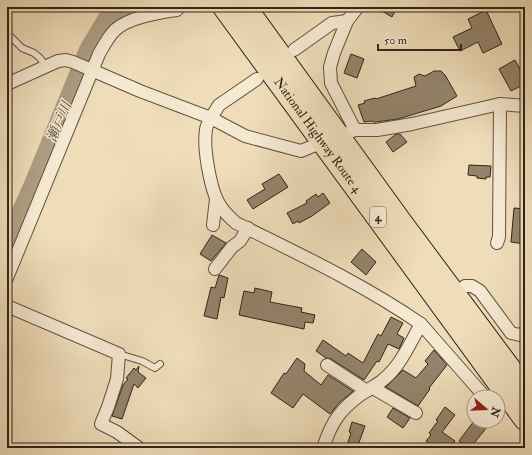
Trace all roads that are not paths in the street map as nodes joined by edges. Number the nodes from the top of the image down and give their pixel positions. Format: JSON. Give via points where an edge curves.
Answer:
{"nodes":[{"id":1,"x":358,"y":7,"type":"edge"},
{"id":2,"x":177,"y":10,"type":"dead end"},
{"id":3,"x":233,"y":10,"type":"edge"},
{"id":4,"x":347,"y":21,"type":"junction"},
{"id":5,"x":12,"y":37,"type":"dead end"},
{"id":6,"x":294,"y":50,"type":"dead end"},
{"id":7,"x":46,"y":67,"type":"junction"},
{"id":8,"x":91,"y":69,"type":"junction"},
{"id":9,"x":257,"y":79,"type":"dead end"},
{"id":10,"x":7,"y":84,"type":"edge"},
{"id":11,"x":500,"y":104,"type":"junction"},
{"id":12,"x":525,"y":106,"type":"edge"},
{"id":13,"x":211,"y":118,"type":"junction"},
{"id":14,"x":339,"y":136,"type":"junction"},
{"id":15,"x":216,"y":198,"type":"junction"},
{"id":16,"x":213,"y":225,"type":"dead end"},
{"id":17,"x":248,"y":228,"type":"junction"},
{"id":18,"x":497,"y":243,"type":"dead end"},
{"id":19,"x":215,"y":269,"type":"dead end"},
{"id":20,"x":7,"y":278,"type":"edge"},
{"id":21,"x":454,"y":294,"type":"junction"},
{"id":22,"x":7,"y":306,"type":"edge"},
{"id":23,"x":421,"y":324,"type":"junction"},
{"id":24,"x":525,"y":332,"type":"edge"},
{"id":25,"x":119,"y":354,"type":"junction"},
{"id":26,"x":160,"y":364,"type":"dead end"},
{"id":27,"x":327,"y":365,"type":"dead end"},
{"id":28,"x":370,"y":389,"type":"junction"},
{"id":29,"x":478,"y":389,"type":"edge"},
{"id":30,"x":511,"y":397,"type":"edge"},
{"id":31,"x":416,"y":413,"type":"dead end"},
{"id":32,"x":525,"y":418,"type":"edge"},
{"id":33,"x":139,"y":448,"type":"edge"},
{"id":34,"x":323,"y":448,"type":"edge"}],
"edges":[{"from":1,"to":4,"type":"street"},
{"from":2,"to":8,"type":"street","via":[[154,14],[119,26],[107,40]]},
{"from":3,"to":14,"type":"highway","name":"National Highway Route 4","number":"4"},
{"from":4,"to":6,"type":"street","via":[[332,23]]},
{"from":4,"to":14,"type":"street","via":[[330,67]]},
{"from":5,"to":7,"type":"lane","via":[[22,48],[40,58]]},
{"from":7,"to":8,"type":"street","via":[[66,60]]},
{"from":7,"to":10,"type":"street"},
{"from":8,"to":13,"type":"street"},
{"from":8,"to":20,"type":"street"},
{"from":9,"to":13,"type":"street","via":[[220,105]]},
{"from":11,"to":12,"type":"street"},
{"from":11,"to":14,"type":"street","via":[[412,124]]},
{"from":11,"to":18,"type":"street"},
{"from":13,"to":14,"type":"street","via":[[245,136],[301,150]]},
{"from":13,"to":15,"type":"street","via":[[206,128],[205,142]]},
{"from":14,"to":21,"type":"highway","name":"National Highway Route 4","number":"4"},
{"from":14,"to":30,"type":"highway","name":"National Highway Route 4","number":"4"},
{"from":15,"to":16,"type":"street"},
{"from":15,"to":17,"type":"street","via":[[236,223]]},
{"from":17,"to":19,"type":"street"},
{"from":17,"to":23,"type":"street","via":[[352,281]]},
{"from":21,"to":24,"type":"street","via":[[465,286],[475,287],[511,333],[520,335]]},
{"from":21,"to":30,"type":"highway","name":"National Highway Route 4","number":"4"},
{"from":22,"to":25,"type":"street"},
{"from":23,"to":28,"type":"street","via":[[401,359],[384,379]]},
{"from":23,"to":29,"type":"street"},
{"from":25,"to":26,"type":"lane","via":[[155,368]]},
{"from":25,"to":33,"type":"street","via":[[117,379],[101,424]]},
{"from":27,"to":28,"type":"street"},
{"from":28,"to":31,"type":"street"},
{"from":28,"to":34,"type":"street","via":[[337,417]]},
{"from":30,"to":32,"type":"highway","name":"National Highway Route 4","number":"4"}]}
